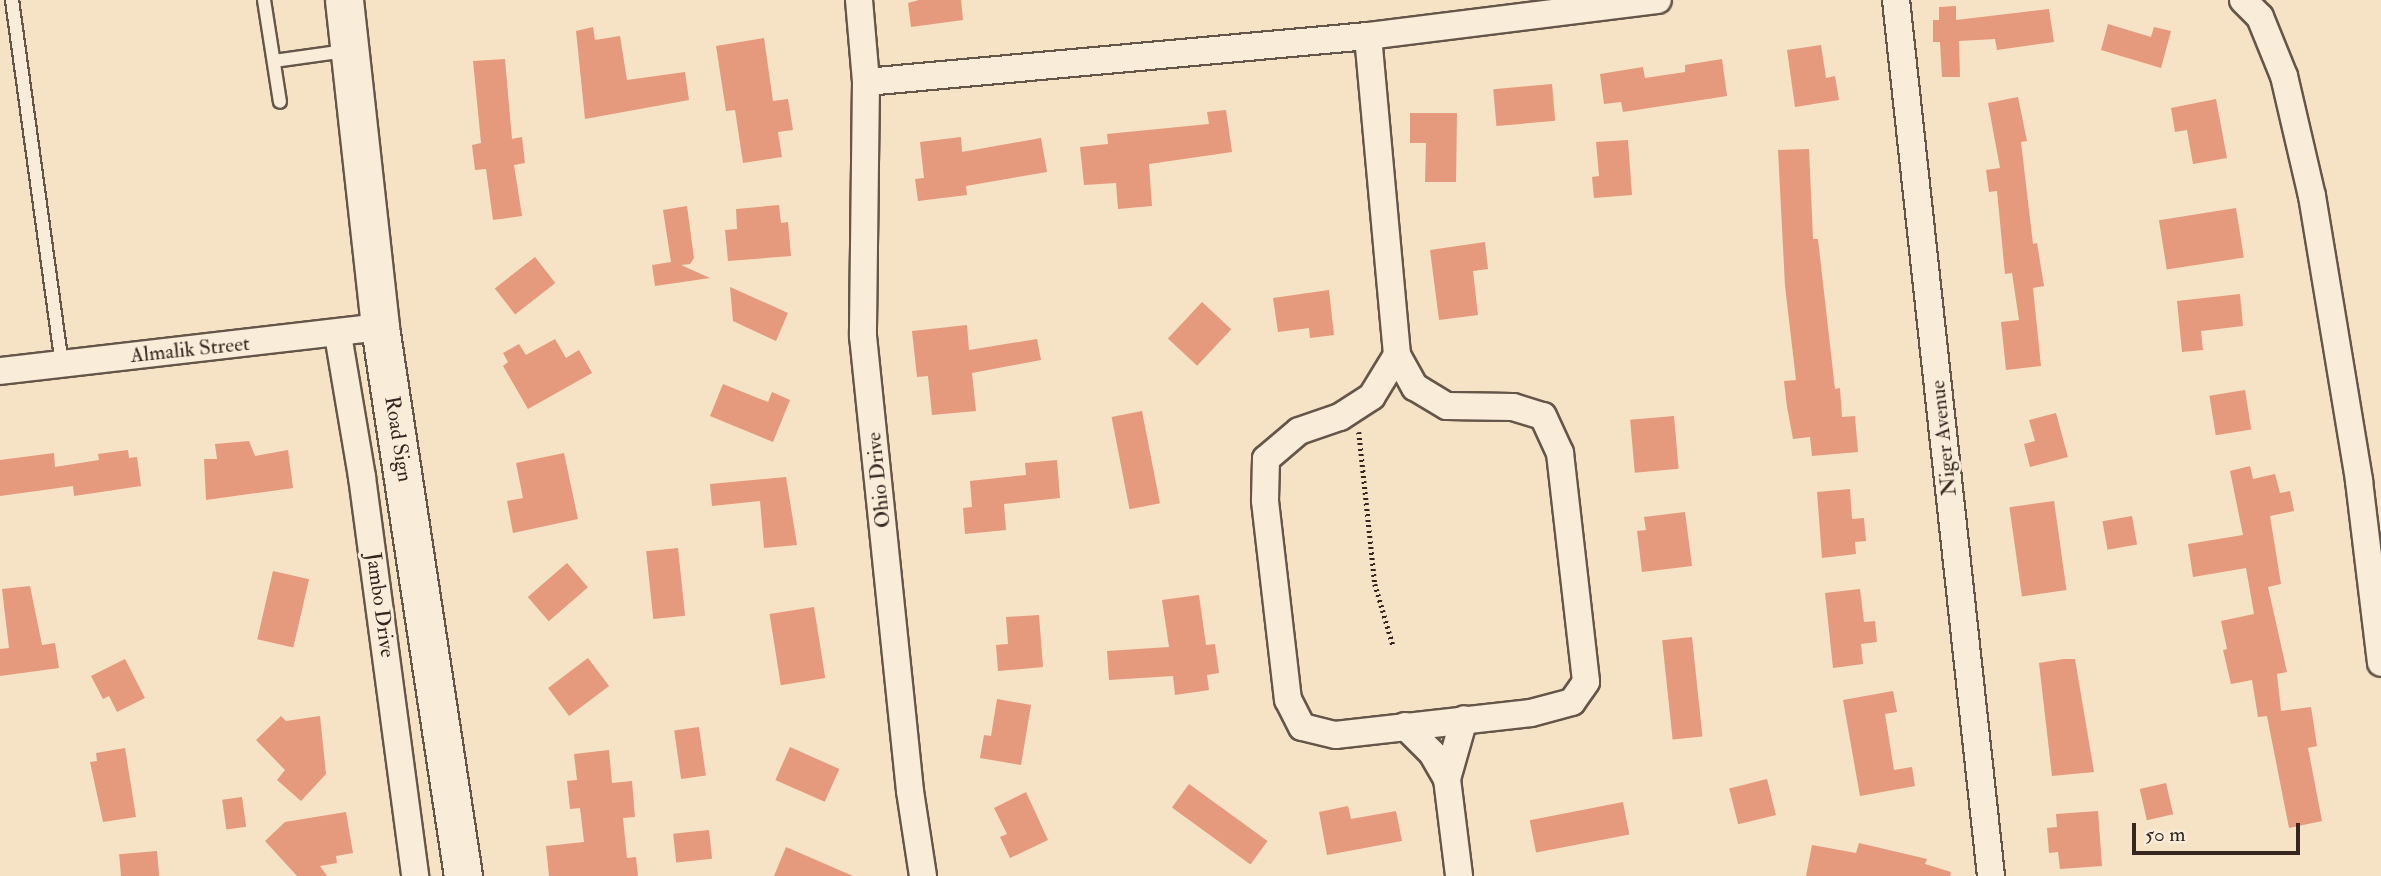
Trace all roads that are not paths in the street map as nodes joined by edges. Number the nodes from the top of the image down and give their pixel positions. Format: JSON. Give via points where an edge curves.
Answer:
{"nodes":[{"id":1,"x":12,"y":0,"type":"edge"},
{"id":2,"x":264,"y":0,"type":"edge"},
{"id":3,"x":344,"y":0,"type":"edge"},
{"id":4,"x":859,"y":0,"type":"edge"},
{"id":5,"x":1658,"y":0,"type":"edge"},
{"id":6,"x":1896,"y":0,"type":"edge"},
{"id":7,"x":2243,"y":0,"type":"edge"},
{"id":8,"x":1368,"y":36,"type":"junction"},
{"id":9,"x":349,"y":50,"type":"junction"},
{"id":10,"x":274,"y":61,"type":"junction"},
{"id":11,"x":866,"y":82,"type":"junction"},
{"id":12,"x":280,"y":102,"type":"dead end"},
{"id":13,"x":380,"y":327,"type":"junction"},
{"id":14,"x":338,"y":335,"type":"junction"},
{"id":15,"x":1397,"y":355,"type":"junction"},
{"id":16,"x":62,"y":364,"type":"junction"},
{"id":17,"x":0,"y":371,"type":"edge"},
{"id":18,"x":2370,"y":479,"type":"edge"},
{"id":19,"x":2381,"y":663,"type":"edge"},
{"id":20,"x":1464,"y":719,"type":"junction"},
{"id":21,"x":1405,"y":726,"type":"junction"},
{"id":22,"x":1447,"y":779,"type":"junction"},
{"id":23,"x":415,"y":876,"type":"edge"},
{"id":24,"x":463,"y":876,"type":"edge"},
{"id":25,"x":923,"y":876,"type":"edge"},
{"id":26,"x":1459,"y":876,"type":"edge"},
{"id":27,"x":1991,"y":876,"type":"edge"}],
"edges":[{"from":1,"to":16,"type":"lane"},
{"from":2,"to":10,"type":"lane"},
{"from":3,"to":9,"type":"main road","name":"Road Sign"},
{"from":4,"to":11,"type":"street","name":"Ohio Drive"},
{"from":5,"to":8,"type":"street"},
{"from":6,"to":27,"type":"street","name":"Niger Avenue"},
{"from":7,"to":18,"type":"street","via":[[2260,18],[2284,76]]},
{"from":8,"to":11,"type":"street"},
{"from":8,"to":15,"type":"street"},
{"from":9,"to":10,"type":"lane"},
{"from":9,"to":13,"type":"main road","name":"Road Sign"},
{"from":10,"to":12,"type":"lane"},
{"from":11,"to":25,"type":"street","name":"Ohio Drive","via":[[863,335]]},
{"from":13,"to":14,"type":"street","name":"Almalik Street"},
{"from":13,"to":24,"type":"main road","name":"Road Sign"},
{"from":14,"to":16,"type":"street","name":"Almalik Street"},
{"from":14,"to":23,"type":"street","name":"Jambo Drive","via":[[362,477]]},
{"from":15,"to":20,"type":"street","via":[[1415,387],[1447,406],[1513,407],[1543,416],[1560,453],[1586,682],[1572,702],[1531,713]]},
{"from":15,"to":21,"type":"street","via":[[1372,396],[1299,431],[1266,459],[1265,500],[1288,700],[1302,727],[1335,735]]},
{"from":16,"to":17,"type":"street","name":"Almalik Street"},
{"from":18,"to":19,"type":"street"},
{"from":20,"to":21,"type":"street"},
{"from":20,"to":22,"type":"street"},
{"from":21,"to":22,"type":"street","via":[[1432,753]]},
{"from":22,"to":26,"type":"street"}]}
